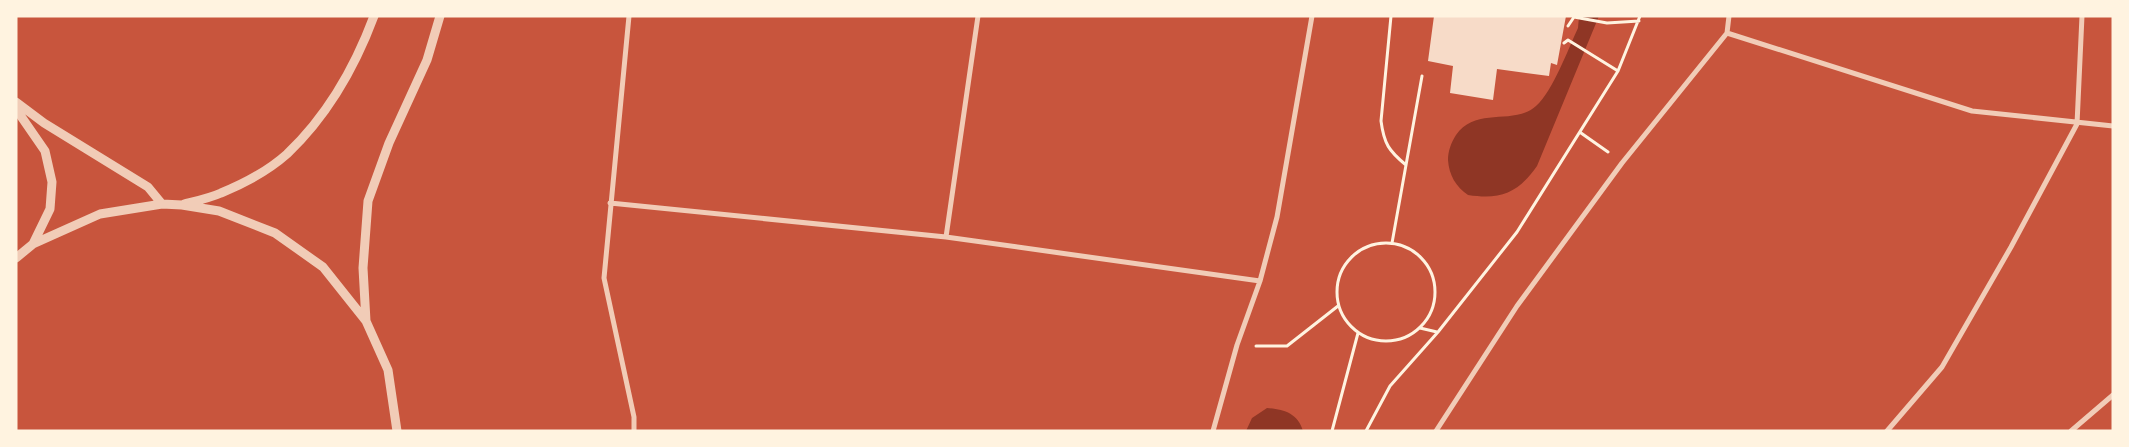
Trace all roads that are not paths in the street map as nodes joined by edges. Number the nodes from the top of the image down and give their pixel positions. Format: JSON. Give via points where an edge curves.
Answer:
{"nodes":[{"id":1,"x":374,"y":16,"type":"edge"},
{"id":2,"x":440,"y":16,"type":"edge"},
{"id":3,"x":630,"y":16,"type":"edge"},
{"id":4,"x":978,"y":16,"type":"edge"},
{"id":5,"x":1312,"y":16,"type":"edge"},
{"id":6,"x":1729,"y":16,"type":"edge"},
{"id":7,"x":2082,"y":16,"type":"edge"},
{"id":8,"x":1727,"y":33,"type":"junction"},
{"id":9,"x":16,"y":102,"type":"edge"},
{"id":10,"x":16,"y":109,"type":"edge"},
{"id":11,"x":2077,"y":124,"type":"junction"},
{"id":12,"x":2113,"y":126,"type":"edge"},
{"id":13,"x":610,"y":203,"type":"junction"},
{"id":14,"x":162,"y":204,"type":"junction"},
{"id":15,"x":182,"y":205,"type":"junction"},
{"id":16,"x":946,"y":237,"type":"junction"},
{"id":17,"x":33,"y":244,"type":"junction"},
{"id":18,"x":16,"y":258,"type":"edge"},
{"id":19,"x":1260,"y":281,"type":"junction"},
{"id":20,"x":366,"y":321,"type":"junction"},
{"id":21,"x":2113,"y":395,"type":"edge"},
{"id":22,"x":398,"y":431,"type":"edge"},
{"id":23,"x":634,"y":431,"type":"edge"},
{"id":24,"x":1213,"y":431,"type":"edge"},
{"id":25,"x":1436,"y":431,"type":"edge"},
{"id":26,"x":1887,"y":431,"type":"edge"},
{"id":27,"x":2070,"y":431,"type":"edge"}],
"edges":[{"from":1,"to":15,"type":"street","via":[[342,85],[316,122],[286,155],[252,178],[220,194]]},
{"from":2,"to":20,"type":"street","via":[[427,60],[368,201],[363,268]]},
{"from":3,"to":13,"type":"street"},
{"from":4,"to":16,"type":"street"},
{"from":5,"to":19,"type":"street","via":[[1276,217]]},
{"from":6,"to":8,"type":"street"},
{"from":7,"to":11,"type":"street"},
{"from":8,"to":11,"type":"street","via":[[1972,111]]},
{"from":8,"to":25,"type":"street","via":[[1622,163],[1517,306]]},
{"from":9,"to":14,"type":"street","via":[[148,187]]},
{"from":10,"to":17,"type":"street","via":[[45,151],[52,182],[50,209]]},
{"from":11,"to":12,"type":"street"},
{"from":11,"to":26,"type":"street","via":[[1942,367]]},
{"from":13,"to":16,"type":"street"},
{"from":13,"to":23,"type":"street","via":[[604,278],[634,417]]},
{"from":14,"to":15,"type":"street"},
{"from":14,"to":17,"type":"street","via":[[100,214]]},
{"from":15,"to":20,"type":"street","via":[[220,211],[275,233],[323,267]]},
{"from":16,"to":19,"type":"street"},
{"from":17,"to":18,"type":"street"},
{"from":19,"to":24,"type":"street","via":[[1237,345]]},
{"from":20,"to":22,"type":"street","via":[[388,370]]},
{"from":21,"to":27,"type":"street"}]}
